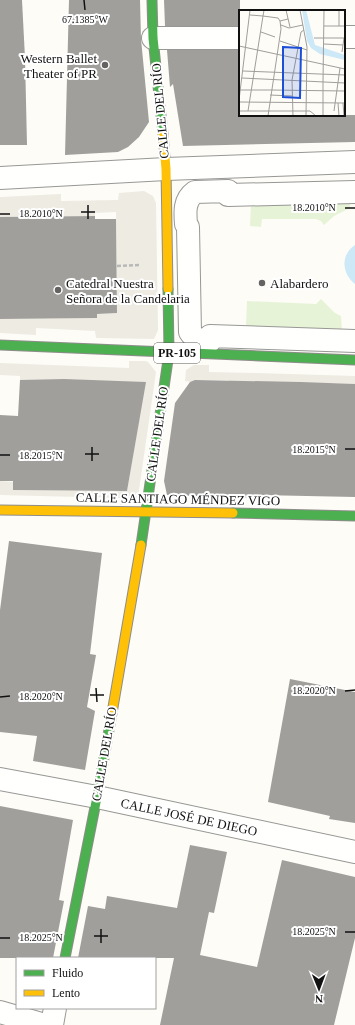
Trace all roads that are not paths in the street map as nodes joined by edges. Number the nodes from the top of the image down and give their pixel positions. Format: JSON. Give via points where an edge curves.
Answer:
{"nodes":[{"id":1,"x":152,"y":0,"type":"edge"},
{"id":2,"x":153,"y":38,"type":"junction"},
{"id":3,"x":239,"y":38,"type":"edge"},
{"id":4,"x":355,"y":162,"type":"edge"},
{"id":5,"x":166,"y":168,"type":"junction"},
{"id":6,"x":0,"y":178,"type":"edge"},
{"id":7,"x":355,"y":192,"type":"edge"},
{"id":8,"x":355,"y":341,"type":"edge"},
{"id":9,"x":0,"y":345,"type":"edge"},
{"id":10,"x":168,"y":353,"type":"junction"},
{"id":11,"x":355,"y":360,"type":"edge"},
{"id":12,"x":0,"y":510,"type":"edge"},
{"id":13,"x":147,"y":511,"type":"junction"},
{"id":14,"x":355,"y":516,"type":"edge"},
{"id":15,"x":0,"y":779,"type":"edge"},
{"id":16,"x":97,"y":797,"type":"junction"},
{"id":17,"x":355,"y":852,"type":"edge"},
{"id":18,"x":65,"y":957,"type":"edge"},
{"id":19,"x":55,"y":1009,"type":"edge"},
{"id":20,"x":0,"y":1012,"type":"edge"},
{"id":21,"x":45,"y":1025,"type":"edge"},
{"id":22,"x":52,"y":1025,"type":"edge"}],
"edges":[{"from":1,"to":2,"type":"street","name":"CALLE DEL RÍO"},
{"from":2,"to":3,"type":"street"},
{"from":2,"to":5,"type":"street","name":"CALLE DEL RÍO"},
{"from":4,"to":5,"type":"street"},
{"from":5,"to":6,"type":"street"},
{"from":5,"to":10,"type":"street","name":"CALLE DEL RÍO"},
{"from":7,"to":8,"type":"street","via":[[228,195],[228,191],[195,192],[187,200],[186,224],[190,332],[196,339],[210,341],[210,336]]},
{"from":9,"to":10,"type":"street","number":"PR-105"},
{"from":10,"to":11,"type":"street","number":"PR-105"},
{"from":10,"to":13,"type":"street","name":"CALLE DEL RÍO"},
{"from":12,"to":13,"type":"street","name":"CALLE SANTIAGO MÉNDEZ VIGO"},
{"from":13,"to":14,"type":"street","name":"CALLE SANTIAGO MÉNDEZ VIGO"},
{"from":13,"to":16,"type":"street","name":"CALLE DEL RÍO"},
{"from":15,"to":16,"type":"street","name":"CALLE JOSÉ DE DIEGO"},
{"from":16,"to":17,"type":"street","name":"CALLE JOSÉ DE DIEGO"},
{"from":16,"to":18,"type":"street","name":"CALLE DEL RÍO"},
{"from":19,"to":22,"type":"street"},
{"from":20,"to":21,"type":"street"}]}
